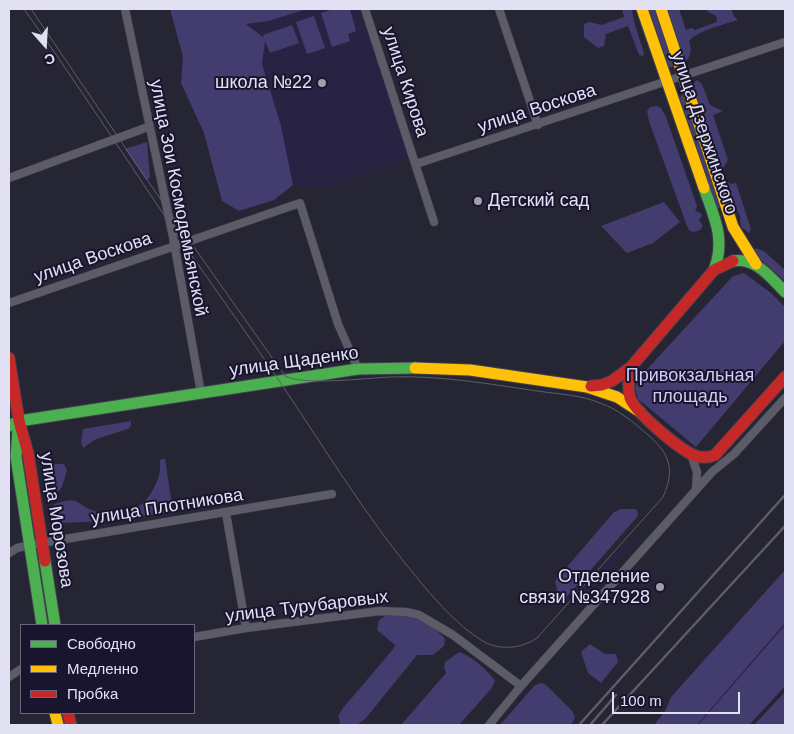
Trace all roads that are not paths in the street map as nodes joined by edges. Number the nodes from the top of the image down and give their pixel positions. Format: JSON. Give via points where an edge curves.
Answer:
{"nodes":[{"id":1,"x":125,"y":9,"type":"edge"},
{"id":2,"x":365,"y":9,"type":"edge"},
{"id":3,"x":499,"y":9,"type":"edge"},
{"id":4,"x":642,"y":9,"type":"edge"},
{"id":5,"x":661,"y":9,"type":"edge"},
{"id":6,"x":785,"y":42,"type":"edge"},
{"id":7,"x":684,"y":76,"type":"junction"},
{"id":8,"x":667,"y":82,"type":"junction"},
{"id":9,"x":538,"y":124,"type":"junction"},
{"id":10,"x":148,"y":127,"type":"junction"},
{"id":11,"x":416,"y":164,"type":"junction"},
{"id":12,"x":9,"y":178,"type":"edge"},
{"id":13,"x":434,"y":222,"type":"dead end"},
{"id":14,"x":174,"y":245,"type":"junction"},
{"id":15,"x":756,"y":264,"type":"junction"},
{"id":16,"x":714,"y":270,"type":"junction"},
{"id":17,"x":785,"y":292,"type":"edge"},
{"id":18,"x":9,"y":303,"type":"edge"},
{"id":19,"x":9,"y":358,"type":"edge"},
{"id":20,"x":630,"y":367,"type":"junction"},
{"id":21,"x":358,"y":369,"type":"junction"},
{"id":22,"x":785,"y":377,"type":"edge"},
{"id":23,"x":587,"y":387,"type":"junction"},
{"id":24,"x":201,"y":393,"type":"junction"},
{"id":25,"x":785,"y":398,"type":"edge"},
{"id":26,"x":640,"y":412,"type":"junction"},
{"id":27,"x":14,"y":424,"type":"edge"},
{"id":28,"x":691,"y":454,"type":"junction"},
{"id":29,"x":715,"y":455,"type":"junction"},
{"id":30,"x":712,"y":472,"type":"junction"},
{"id":31,"x":695,"y":492,"type":"junction"},
{"id":32,"x":332,"y":494,"type":"dead end"},
{"id":33,"x":226,"y":512,"type":"junction"},
{"id":34,"x":43,"y":543,"type":"junction"},
{"id":35,"x":30,"y":545,"type":"junction"},
{"id":36,"x":9,"y":553,"type":"edge"},
{"id":37,"x":42,"y":624,"type":"edge"},
{"id":38,"x":55,"y":624,"type":"edge"},
{"id":39,"x":246,"y":628,"type":"junction"},
{"id":40,"x":195,"y":637,"type":"edge"},
{"id":41,"x":20,"y":670,"type":"edge"},
{"id":42,"x":9,"y":677,"type":"edge"},
{"id":43,"x":521,"y":686,"type":"junction"},
{"id":44,"x":70,"y":714,"type":"edge"},
{"id":45,"x":76,"y":725,"type":"edge"},
{"id":46,"x":489,"y":725,"type":"edge"}],
"edges":[{"from":1,"to":10,"type":"street","name":"улица Зои Космодемьянской"},
{"from":2,"to":11,"type":"street","name":"улица Кирова"},
{"from":3,"to":9,"type":"street"},
{"from":4,"to":8,"type":"main road","name":"улица Дзержинского"},
{"from":5,"to":7,"type":"main road","name":"улица Дзержинского"},
{"from":6,"to":7,"type":"street"},
{"from":7,"to":8,"type":"street","name":"улица Воскова"},
{"from":7,"to":15,"type":"main road","name":"улица Дзержинского","via":[[733,227]]},
{"from":8,"to":9,"type":"street","name":"улица Воскова"},
{"from":8,"to":16,"type":"main road","name":"улица Дзержинского","via":[[719,231],[720,249]]},
{"from":9,"to":11,"type":"street","name":"улица Воскова"},
{"from":10,"to":12,"type":"street"},
{"from":10,"to":14,"type":"street","name":"улица Зои Космодемьянской"},
{"from":11,"to":13,"type":"street","name":"улица Кирова"},
{"from":14,"to":18,"type":"street","name":"улица Воскова"},
{"from":14,"to":21,"type":"street","name":"улица Воскова","via":[[300,202],[338,324]]},
{"from":14,"to":24,"type":"street","name":"улица Зои Космодемьянской"},
{"from":15,"to":16,"type":"main road","via":[[731,261]]},
{"from":15,"to":17,"type":"main road"},
{"from":16,"to":20,"type":"main road"},
{"from":19,"to":27,"type":"main road","name":"улица Морозова"},
{"from":20,"to":23,"type":"main road","name":"улица Щаденко","via":[[612,381]]},
{"from":20,"to":26,"type":"main road","via":[[629,394]]},
{"from":21,"to":23,"type":"main road","name":"улица Щаденко","via":[[445,368]]},
{"from":21,"to":24,"type":"main road","name":"улица Щаденко"},
{"from":22,"to":29,"type":"main road"},
{"from":23,"to":26,"type":"main road","name":"улица Щаденко","via":[[617,397]]},
{"from":24,"to":27,"type":"main road","name":"улица Щаденко"},
{"from":25,"to":30,"type":"street","via":[[734,454]]},
{"from":26,"to":28,"type":"main road"},
{"from":27,"to":34,"type":"main road","name":"улица Морозова","via":[[28,453]]},
{"from":27,"to":35,"type":"main road","name":"улица Морозова"},
{"from":28,"to":29,"type":"main road","via":[[707,458]]},
{"from":28,"to":31,"type":"street","via":[[698,472]]},
{"from":29,"to":30,"type":"street"},
{"from":30,"to":31,"type":"street"},
{"from":31,"to":43,"type":"street"},
{"from":32,"to":33,"type":"street","name":"улица Плотникова"},
{"from":33,"to":34,"type":"street","name":"улица Плотникова"},
{"from":33,"to":39,"type":"street"},
{"from":34,"to":35,"type":"street","name":"улица Плотникова"},
{"from":34,"to":38,"type":"main road","name":"улица Морозова"},
{"from":35,"to":36,"type":"street","name":"улица Плотникова"},
{"from":35,"to":37,"type":"main road","name":"улица Морозова"},
{"from":39,"to":40,"type":"street","name":"улица Турубаровых"},
{"from":39,"to":43,"type":"street","name":"улица Турубаровых","via":[[380,611],[406,612],[419,615],[453,635]]},
{"from":41,"to":42,"type":"street"},
{"from":43,"to":46,"type":"street"},
{"from":44,"to":45,"type":"street"}]}
